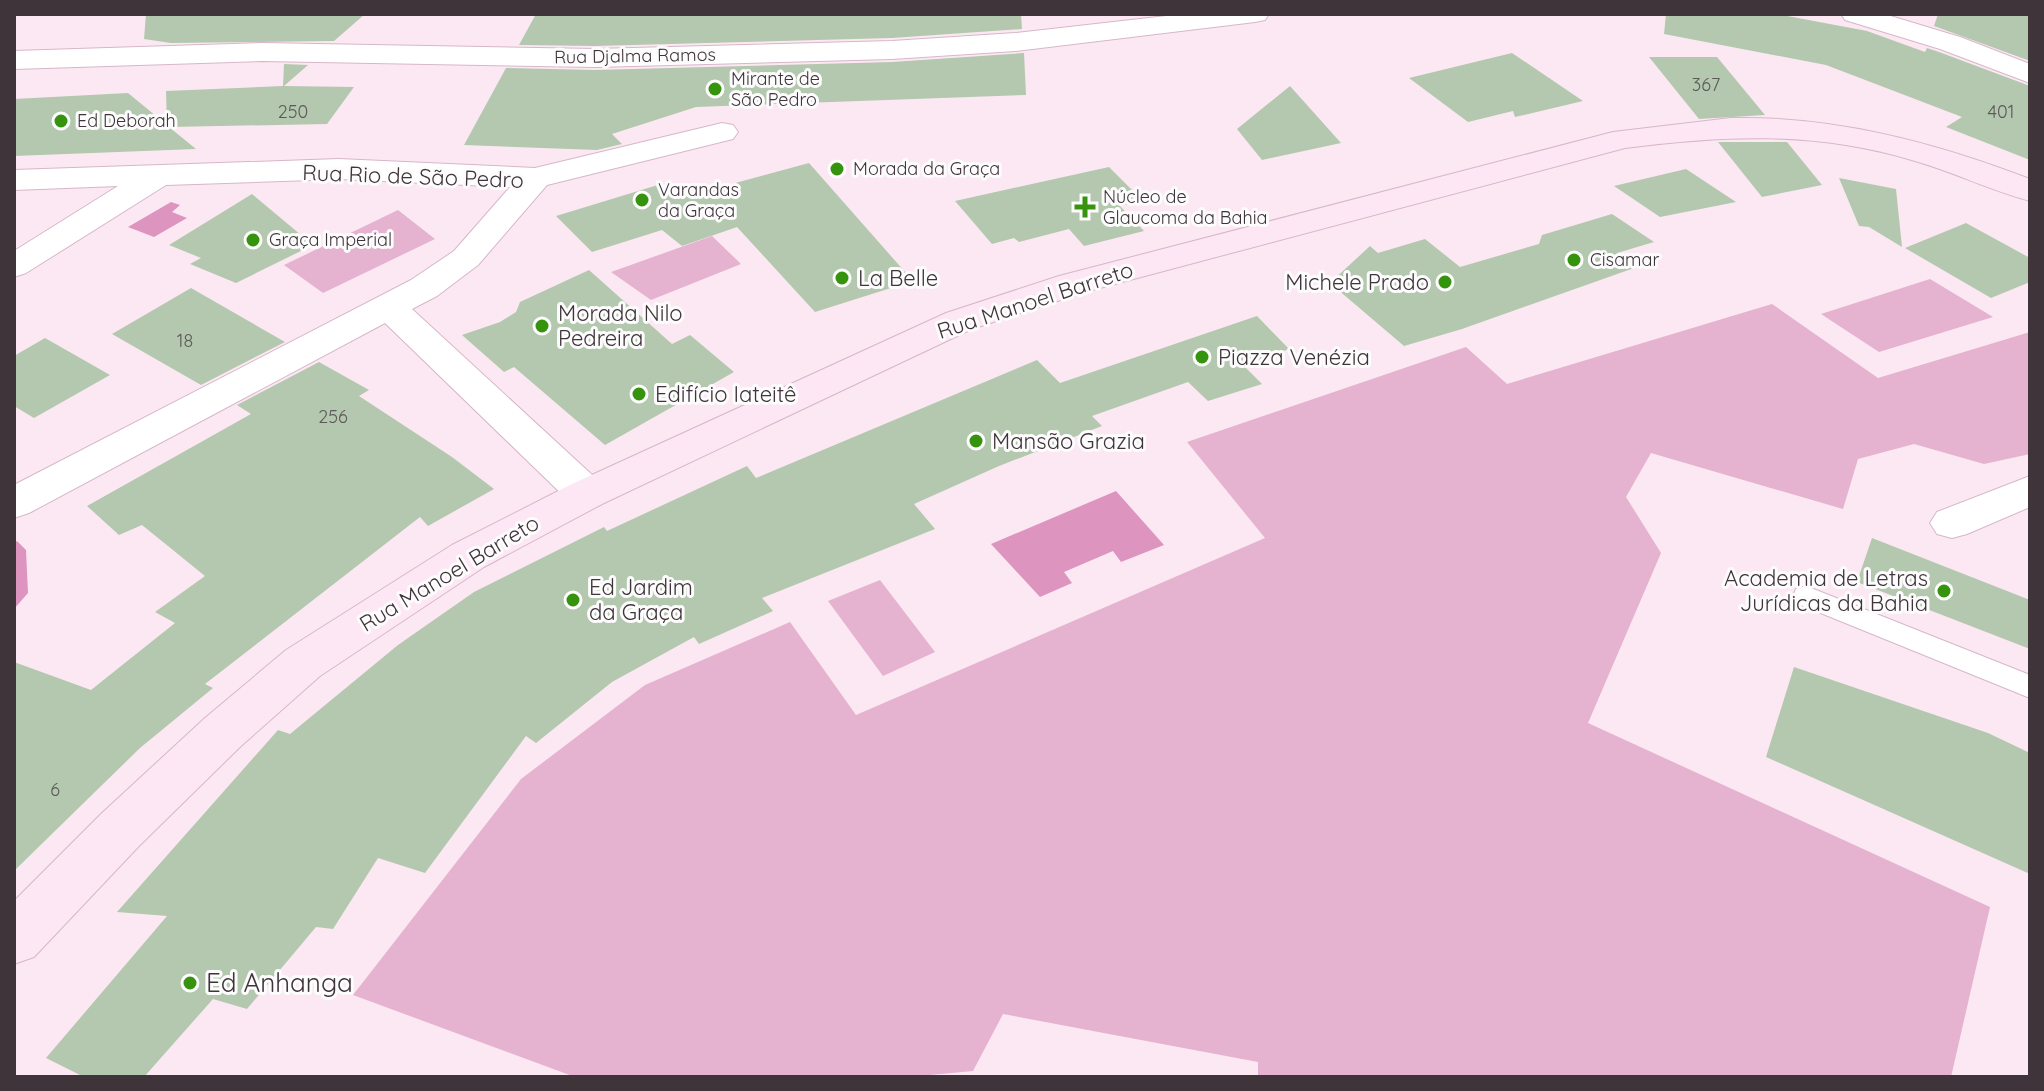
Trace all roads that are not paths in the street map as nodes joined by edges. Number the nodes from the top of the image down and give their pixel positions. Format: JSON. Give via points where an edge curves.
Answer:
{"nodes":[{"id":1,"x":1255,"y":14,"type":"edge"},
{"id":2,"x":1855,"y":14,"type":"edge"},
{"id":3,"x":14,"y":60,"type":"edge"},
{"id":4,"x":2030,"y":74,"type":"edge"},
{"id":5,"x":722,"y":132,"type":"dead end"},
{"id":6,"x":159,"y":174,"type":"junction"},
{"id":7,"x":535,"y":178,"type":"junction"},
{"id":8,"x":14,"y":180,"type":"edge"},
{"id":9,"x":2030,"y":191,"type":"edge"},
{"id":10,"x":14,"y":266,"type":"edge"},
{"id":11,"x":390,"y":308,"type":"junction"},
{"id":12,"x":2030,"y":490,"type":"edge"},
{"id":13,"x":587,"y":494,"type":"junction"},
{"id":14,"x":14,"y":503,"type":"edge"},
{"id":15,"x":1952,"y":523,"type":"dead end"},
{"id":16,"x":1806,"y":596,"type":"dead end"},
{"id":17,"x":2030,"y":687,"type":"edge"},
{"id":18,"x":14,"y":939,"type":"edge"}],
"edges":[{"from":1,"to":3,"type":"street","name":"Rua Djalma Ramos","via":[[1015,42],[892,50],[595,58],[262,52]]},
{"from":2,"to":4,"type":"street"},
{"from":5,"to":7,"type":"street"},
{"from":6,"to":7,"type":"street","name":"Rua Rio de São Pedro","via":[[339,169]]},
{"from":6,"to":8,"type":"street","name":"Rua Rio de São Pedro"},
{"from":6,"to":10,"type":"street"},
{"from":7,"to":11,"type":"street","name":"Rua Rio de São Pedro","via":[[466,258]]},
{"from":9,"to":13,"type":"street","name":"Rua Manoel Barreto","via":[[1942,158],[1806,128],[1744,127],[1624,139],[1072,284],[959,321]]},
{"from":11,"to":13,"type":"street"},
{"from":11,"to":14,"type":"street","name":"Rua Rio de São Pedro"},
{"from":12,"to":15,"type":"street"},
{"from":13,"to":18,"type":"street","name":"Rua Manoel Barreto","via":[[468,556],[303,663],[120,830]]},
{"from":16,"to":17,"type":"lane"}]}
